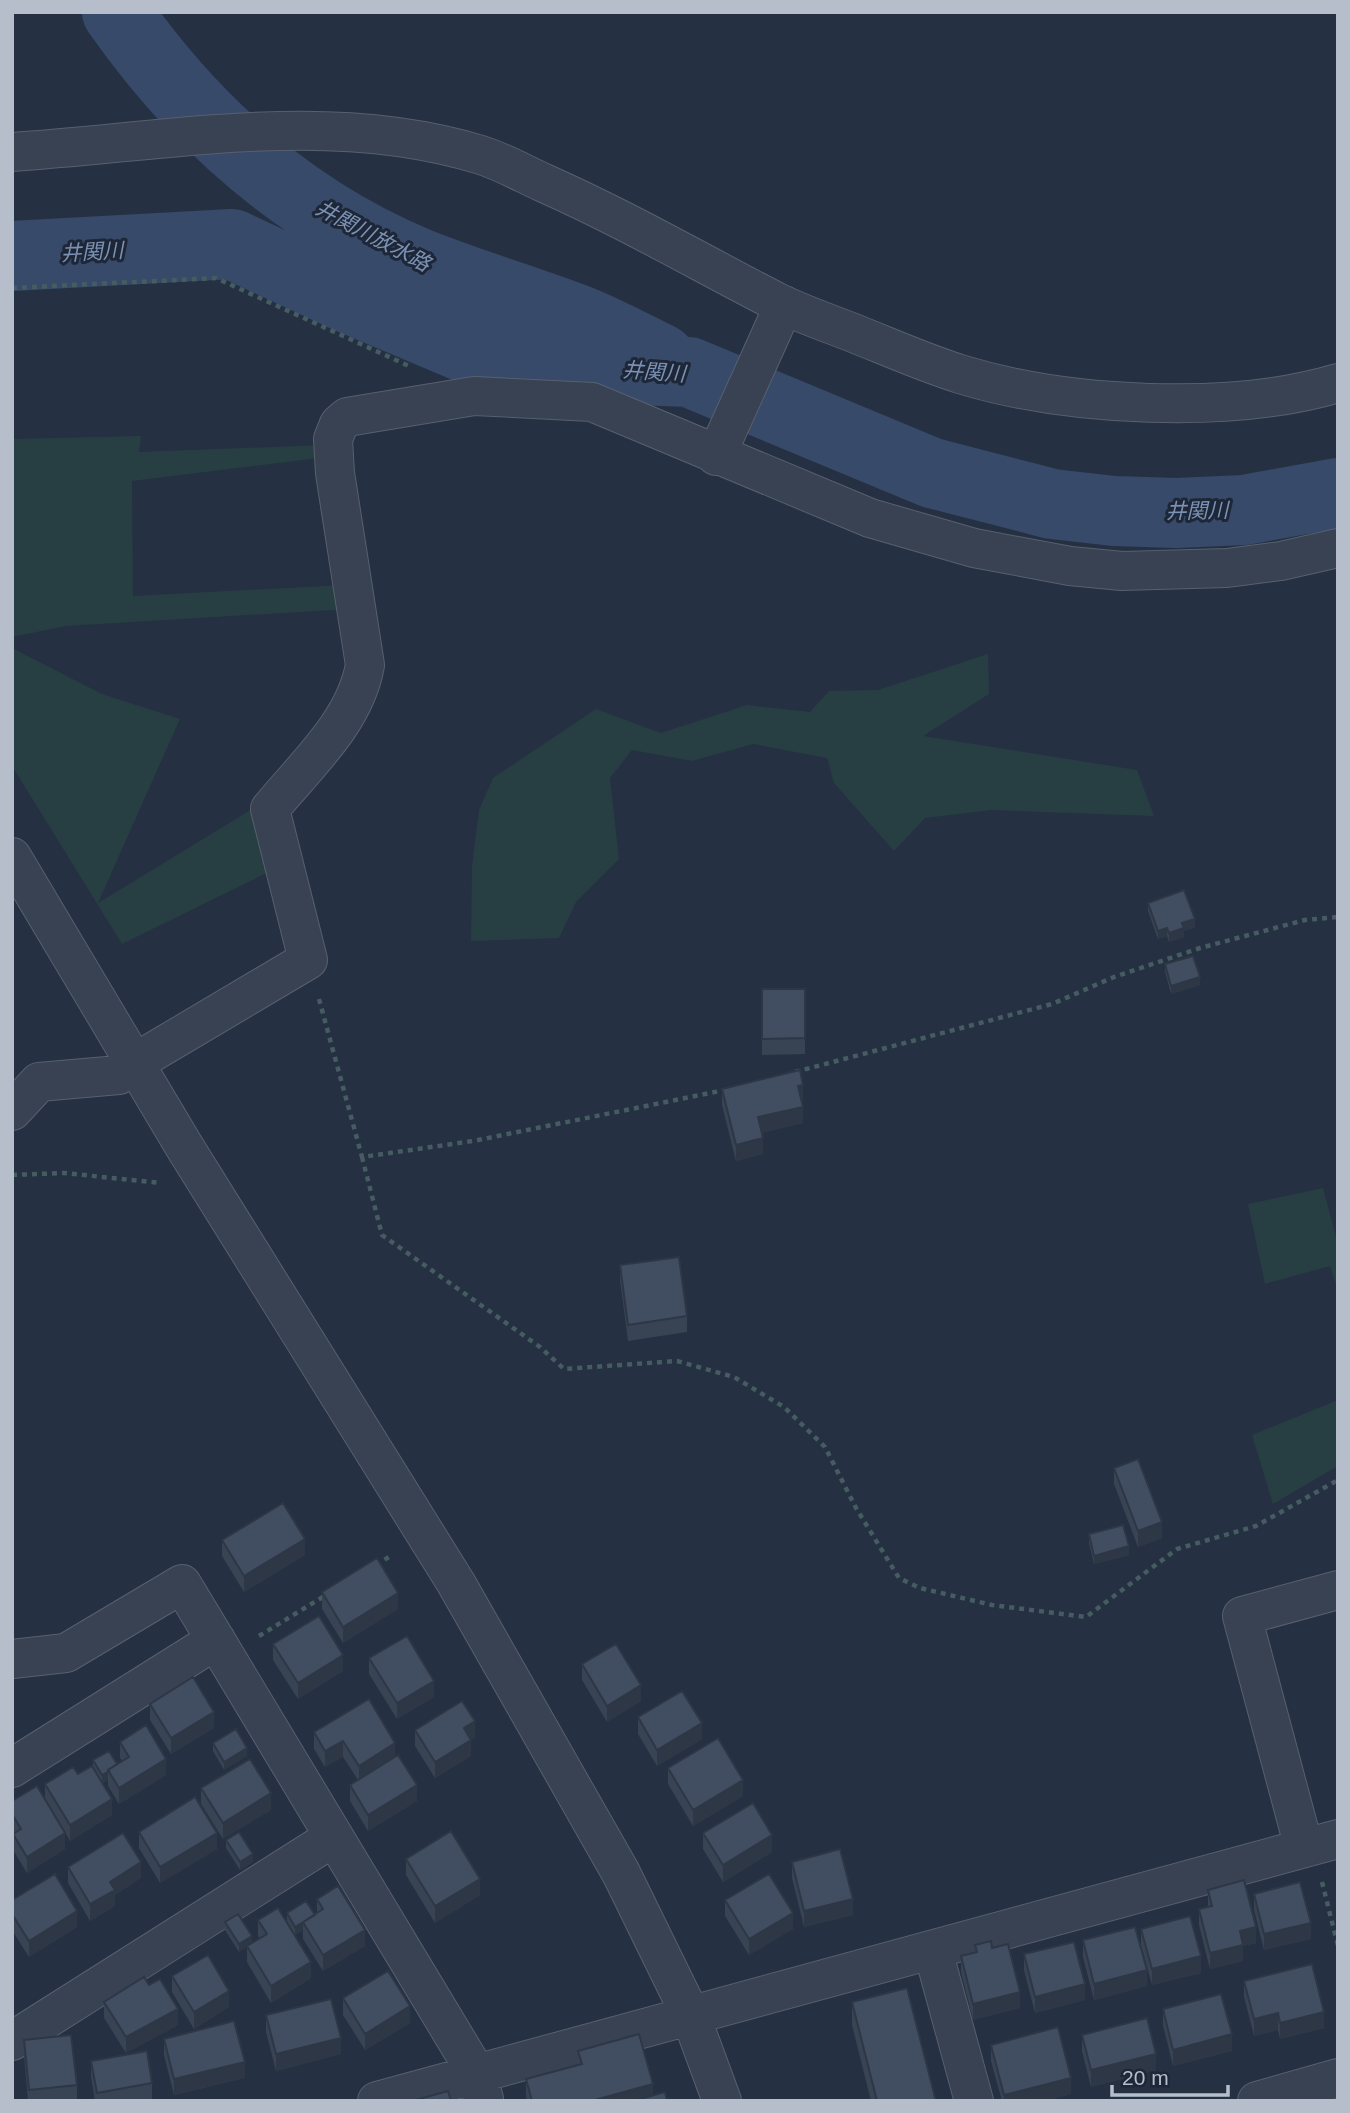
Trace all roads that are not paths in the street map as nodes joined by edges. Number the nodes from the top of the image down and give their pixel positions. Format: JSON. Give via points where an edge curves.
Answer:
{"nodes":[{"id":1,"x":12,"y":152,"type":"edge"},
{"id":2,"x":783,"y":305,"type":"junction"},
{"id":3,"x":1338,"y":383,"type":"edge"},
{"id":4,"x":719,"y":451,"type":"junction"},
{"id":5,"x":1338,"y":548,"type":"edge"},
{"id":6,"x":12,"y":857,"type":"edge"},
{"id":7,"x":136,"y":1062,"type":"junction"},
{"id":8,"x":12,"y":1111,"type":"edge"},
{"id":9,"x":1338,"y":1590,"type":"edge"},
{"id":10,"x":220,"y":1648,"type":"junction"},
{"id":11,"x":12,"y":1659,"type":"edge"},
{"id":12,"x":12,"y":1768,"type":"edge"},
{"id":13,"x":334,"y":1838,"type":"junction"},
{"id":14,"x":1321,"y":1843,"type":"edge"},
{"id":15,"x":933,"y":1951,"type":"junction"},
{"id":16,"x":690,"y":2014,"type":"junction"},
{"id":17,"x":12,"y":2041,"type":"edge"},
{"id":18,"x":1338,"y":2078,"type":"edge"},
{"id":19,"x":481,"y":2088,"type":"edge"},
{"id":20,"x":377,"y":2101,"type":"edge"},
{"id":21,"x":722,"y":2101,"type":"edge"},
{"id":22,"x":974,"y":2101,"type":"edge"},
{"id":23,"x":1257,"y":2101,"type":"edge"}],
"edges":[{"from":1,"to":2,"type":"street","via":[[258,130],[347,133],[432,144],[482,156],[568,193]]},
{"from":2,"to":3,"type":"street","via":[[962,374],[1050,392],[1141,402],[1198,401],[1312,391]]},
{"from":2,"to":4,"type":"street"},
{"from":4,"to":5,"type":"street","via":[[870,518],[974,548],[1070,566],[1122,571],[1214,569]]},
{"from":4,"to":7,"type":"street","via":[[592,402],[474,396],[358,413],[339,424],[334,439],[335,472],[365,665],[360,690],[343,721],[270,809],[308,960]]},
{"from":6,"to":7,"type":"street"},
{"from":7,"to":8,"type":"street","via":[[119,1075],[39,1082]]},
{"from":7,"to":16,"type":"street","via":[[426,1535],[621,1873]]},
{"from":9,"to":14,"type":"street","via":[[1242,1616]]},
{"from":10,"to":11,"type":"street","via":[[181,1584],[66,1653]]},
{"from":10,"to":12,"type":"street"},
{"from":10,"to":13,"type":"street"},
{"from":13,"to":17,"type":"street"},
{"from":13,"to":19,"type":"street"},
{"from":14,"to":15,"type":"street"},
{"from":15,"to":16,"type":"street"},
{"from":15,"to":22,"type":"street"},
{"from":16,"to":19,"type":"street"},
{"from":16,"to":21,"type":"street"},
{"from":18,"to":23,"type":"street"},
{"from":19,"to":20,"type":"street"}]}
